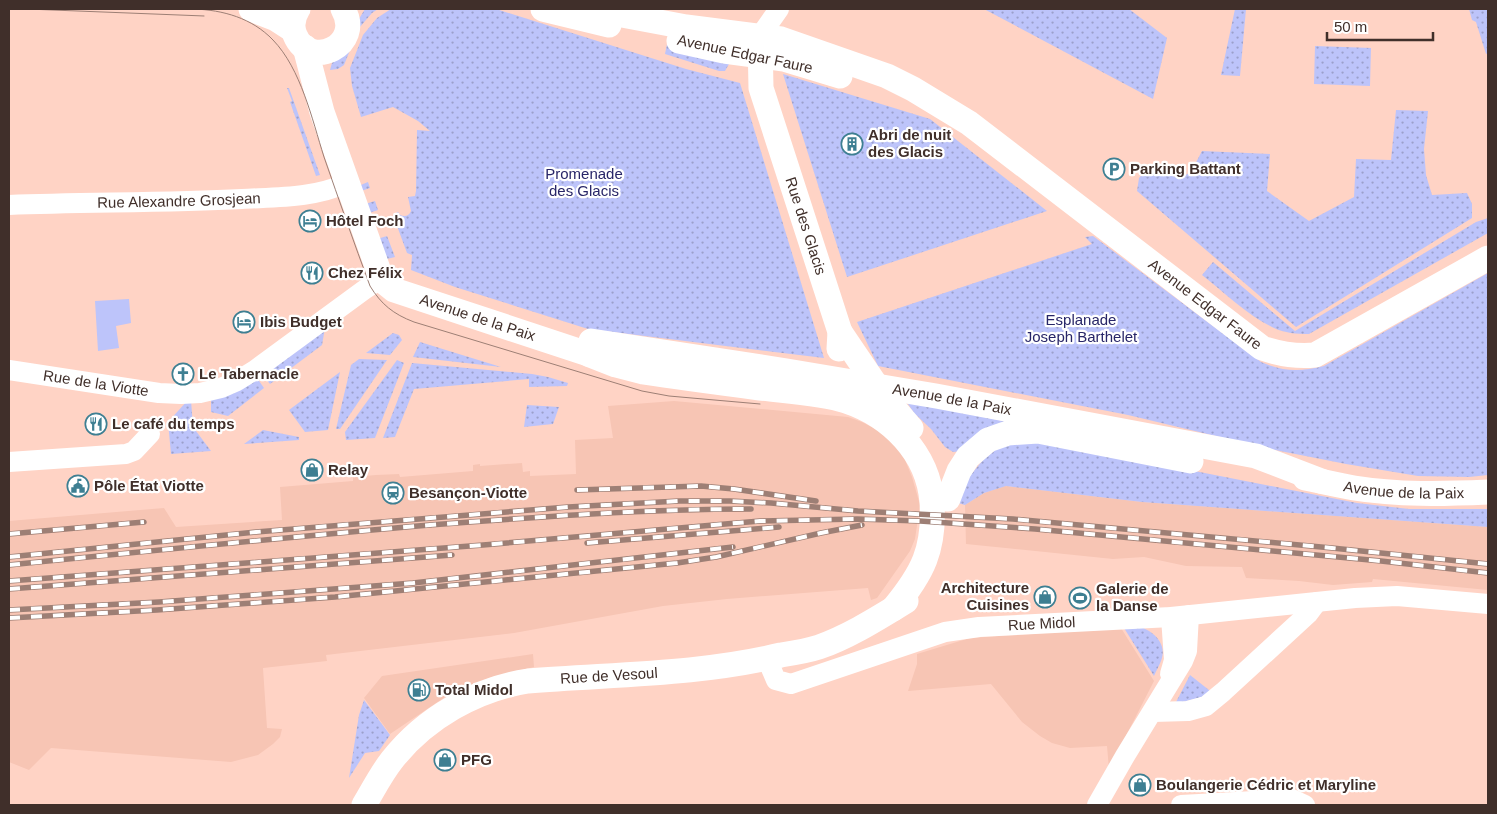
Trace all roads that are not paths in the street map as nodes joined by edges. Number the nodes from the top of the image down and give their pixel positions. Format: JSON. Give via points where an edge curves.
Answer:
{"nodes":[{"id":1,"x":251,"y":9,"type":"edge"},
{"id":2,"x":543,"y":9,"type":"edge"},
{"id":3,"x":590,"y":9,"type":"edge"},
{"id":4,"x":779,"y":9,"type":"edge"},
{"id":5,"x":790,"y":9,"type":"edge"},
{"id":6,"x":349,"y":12,"type":"edge"},
{"id":7,"x":618,"y":13,"type":"edge"},
{"id":8,"x":299,"y":29,"type":"edge"},
{"id":9,"x":767,"y":43,"type":"junction"},
{"id":10,"x":331,"y":51,"type":"junction"},
{"id":11,"x":322,"y":112,"type":"junction"},
{"id":12,"x":347,"y":183,"type":"junction"},
{"id":13,"x":9,"y":205,"type":"edge"},
{"id":14,"x":1488,"y":258,"type":"edge"},
{"id":15,"x":378,"y":268,"type":"junction"},
{"id":16,"x":840,"y":332,"type":"junction"},
{"id":17,"x":588,"y":354,"type":"junction"},
{"id":18,"x":9,"y":370,"type":"edge"},
{"id":19,"x":829,"y":398,"type":"junction"},
{"id":20,"x":150,"y":434,"type":"dead end"},
{"id":21,"x":9,"y":462,"type":"edge"},
{"id":22,"x":1321,"y":481,"type":"junction"},
{"id":23,"x":1488,"y":492,"type":"edge"},
{"id":24,"x":948,"y":499,"type":"junction"},
{"id":25,"x":1317,"y":602,"type":"junction"},
{"id":26,"x":1488,"y":604,"type":"edge"},
{"id":27,"x":893,"y":609,"type":"junction"},
{"id":28,"x":1180,"y":616,"type":"junction"},
{"id":29,"x":767,"y":658,"type":"junction"},
{"id":30,"x":1152,"y":712,"type":"junction"},
{"id":31,"x":1104,"y":804,"type":"edge"},
{"id":32,"x":364,"y":805,"type":"edge"},
{"id":33,"x":1181,"y":805,"type":"edge"},
{"id":34,"x":1305,"y":805,"type":"edge"}],
"edges":[{"from":1,"to":8,"type":"main road"},
{"from":2,"to":9,"type":"main road","name":"Avenue Edgar Faure","via":[[724,51]]},
{"from":3,"to":7,"type":"main road","name":"Avenue Edgar Faure"},
{"from":4,"to":9,"type":"street"},
{"from":5,"to":9,"type":"street"},
{"from":6,"to":10,"type":"main road","via":[[347,34]]},
{"from":7,"to":9,"type":"main road","name":"Avenue Edgar Faure"},
{"from":8,"to":10,"type":"main road","via":[[315,52]]},
{"from":8,"to":11,"type":"main road","name":"Avenue de la Paix"},
{"from":9,"to":14,"type":"main road","name":"Avenue Edgar Faure","via":[[784,59],[945,107],[1035,172],[1262,348],[1281,354],[1316,355]]},
{"from":9,"to":16,"type":"main road","name":"Rue des Glacis","via":[[761,88]]},
{"from":10,"to":11,"type":"main road"},
{"from":11,"to":12,"type":"main road","name":"Avenue de la Paix"},
{"from":12,"to":13,"type":"street","name":"Rue Alexandre Grosjean","via":[[329,191],[302,195]]},
{"from":12,"to":15,"type":"main road","name":"Avenue de la Paix"},
{"from":15,"to":17,"type":"main road","name":"Avenue de la Paix","via":[[384,282],[394,290]]},
{"from":15,"to":18,"type":"street","name":"Rue de la Viotte","via":[[370,286],[255,370],[221,388],[181,394],[159,393]]},
{"from":16,"to":19,"type":"main road","name":"Rue des Glacis","via":[[839,362]]},
{"from":16,"to":24,"type":"main road","name":"Rue de Vesoul","via":[[882,394],[934,458]]},
{"from":17,"to":19,"type":"main road","name":"Avenue de la Paix","via":[[643,372]]},
{"from":17,"to":22,"type":"main road","name":"Avenue de la Paix","via":[[591,341],[787,370],[1256,456]]},
{"from":19,"to":27,"type":"main road","name":"Rue de Vesoul","via":[[854,404],[895,428],[918,458],[929,485],[932,515],[927,554],[921,572]]},
{"from":20,"to":21,"type":"street","via":[[126,454]]},
{"from":22,"to":23,"type":"main road","name":"Avenue de la Paix","via":[[1385,492]]},
{"from":22,"to":24,"type":"main road","name":"Avenue de la Paix","via":[[1156,455],[1038,431],[988,440],[968,457]]},
{"from":24,"to":27,"type":"main road","name":"Rue de Vesoul","via":[[946,543],[941,562],[922,589]]},
{"from":25,"to":26,"type":"street","name":"Rue Midol","via":[[1397,596]]},
{"from":25,"to":28,"type":"street","name":"Rue Midol"},
{"from":25,"to":30,"type":"street","via":[[1308,614],[1206,706],[1188,711]]},
{"from":27,"to":29,"type":"main road","name":"Rue de Vesoul","via":[[838,639]]},
{"from":28,"to":29,"type":"street","name":"Rue Midol","via":[[945,632],[791,684],[776,680]]},
{"from":28,"to":30,"type":"street","via":[[1187,651]]},
{"from":29,"to":32,"type":"main road","name":"Rue de Vesoul","via":[[690,671],[528,681],[480,694],[465,700],[413,738],[393,759]]},
{"from":30,"to":31,"type":"street","via":[[1125,756]]},
{"from":33,"to":34,"type":"street","via":[[1292,799]]}]}
